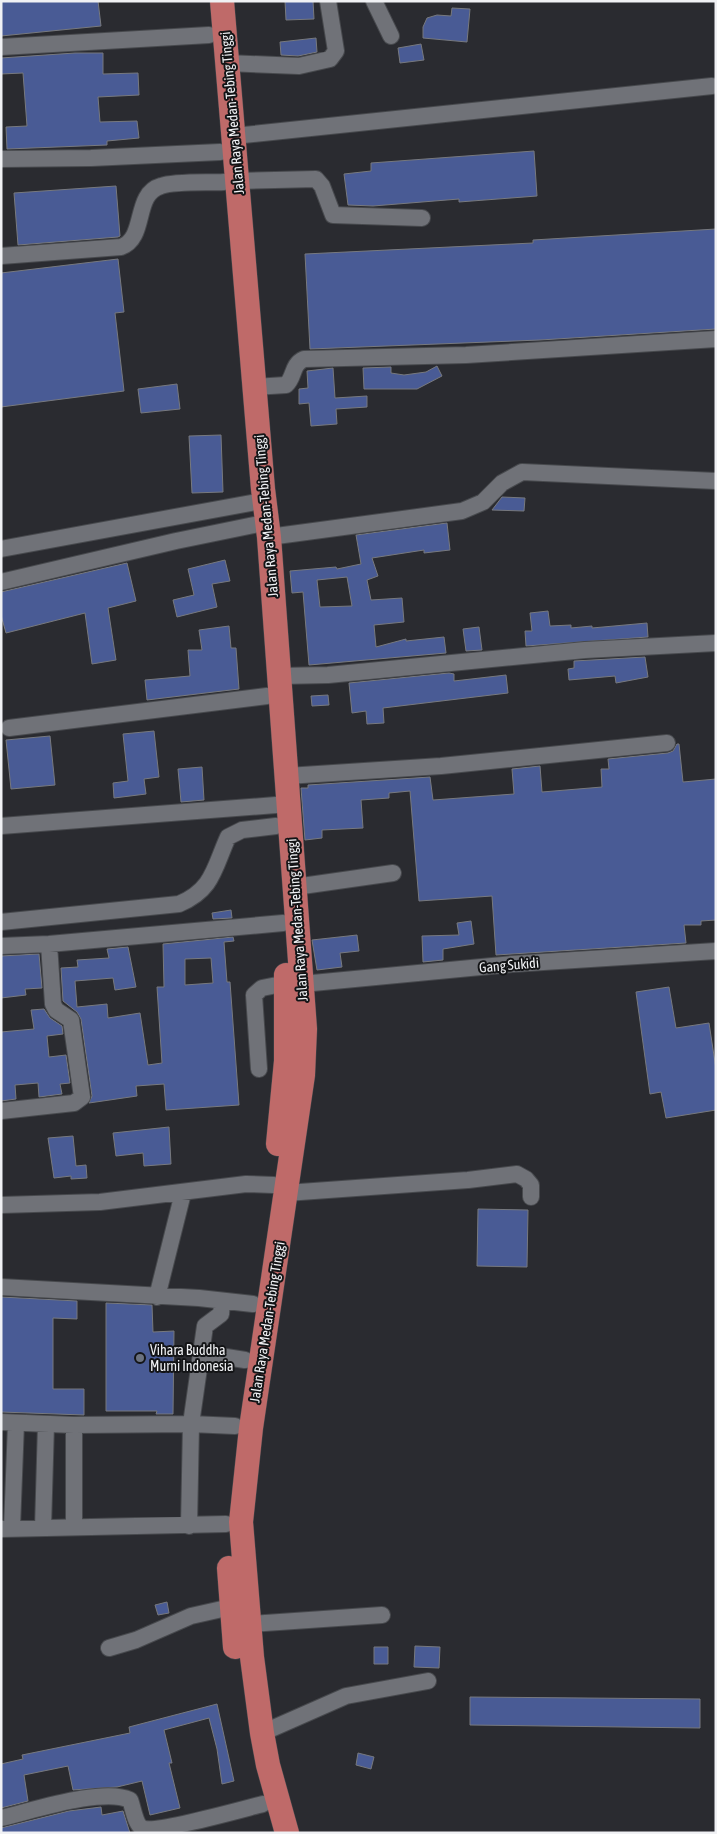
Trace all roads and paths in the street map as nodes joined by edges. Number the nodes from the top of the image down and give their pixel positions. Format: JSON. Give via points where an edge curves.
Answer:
{"nodes":[{"id":1,"x":206,"y":1,"type":"edge"},
{"id":2,"x":222,"y":1,"type":"edge"},
{"id":3,"x":328,"y":1,"type":"edge"},
{"id":4,"x":374,"y":1,"type":"edge"},
{"id":5,"x":209,"y":34,"type":"junction"},
{"id":6,"x":391,"y":36,"type":"dead end"},
{"id":7,"x":1,"y":47,"type":"edge"},
{"id":8,"x":227,"y":63,"type":"junction"},
{"id":9,"x":712,"y":86,"type":"dead end"},
{"id":10,"x":227,"y":144,"type":"junction"},
{"id":11,"x":1,"y":158,"type":"edge"},
{"id":12,"x":231,"y":181,"type":"junction"},
{"id":13,"x":422,"y":218,"type":"dead end"},
{"id":14,"x":1,"y":256,"type":"edge"},
{"id":15,"x":716,"y":339,"type":"edge"},
{"id":16,"x":254,"y":387,"type":"junction"},
{"id":17,"x":716,"y":480,"type":"edge"},
{"id":18,"x":258,"y":522,"type":"junction"},
{"id":19,"x":1,"y":549,"type":"edge"},
{"id":20,"x":1,"y":582,"type":"edge"},
{"id":21,"x":716,"y":643,"type":"edge"},
{"id":22,"x":280,"y":676,"type":"junction"},
{"id":23,"x":267,"y":696,"type":"junction"},
{"id":24,"x":9,"y":728,"type":"dead end"},
{"id":25,"x":666,"y":743,"type":"dead end"},
{"id":26,"x":286,"y":776,"type":"junction"},
{"id":27,"x":276,"y":816,"type":"junction"},
{"id":28,"x":1,"y":826,"type":"edge"},
{"id":29,"x":393,"y":873,"type":"dead end"},
{"id":30,"x":295,"y":887,"type":"junction"},
{"id":31,"x":1,"y":922,"type":"edge"},
{"id":32,"x":282,"y":923,"type":"junction"},
{"id":33,"x":49,"y":944,"type":"junction"},
{"id":34,"x":1,"y":946,"type":"edge"},
{"id":35,"x":716,"y":951,"type":"edge"},
{"id":36,"x":295,"y":984,"type":"junction"},
{"id":37,"x":259,"y":1069,"type":"dead end"},
{"id":38,"x":1,"y":1111,"type":"edge"},
{"id":39,"x":280,"y":1189,"type":"junction"},
{"id":40,"x":183,"y":1192,"type":"junction"},
{"id":41,"x":531,"y":1197,"type":"dead end"},
{"id":42,"x":1,"y":1205,"type":"edge"},
{"id":43,"x":1,"y":1287,"type":"edge"},
{"id":44,"x":157,"y":1297,"type":"junction"},
{"id":45,"x":222,"y":1302,"type":"junction"},
{"id":46,"x":253,"y":1304,"type":"junction"},
{"id":47,"x":201,"y":1353,"type":"junction"},
{"id":48,"x":245,"y":1360,"type":"junction"},
{"id":49,"x":9,"y":1422,"type":"edge"},
{"id":50,"x":46,"y":1424,"type":"junction"},
{"id":51,"x":192,"y":1424,"type":"junction"},
{"id":52,"x":74,"y":1425,"type":"junction"},
{"id":53,"x":235,"y":1426,"type":"junction"},
{"id":54,"x":226,"y":1524,"type":"junction"},
{"id":55,"x":189,"y":1526,"type":"junction"},
{"id":56,"x":74,"y":1527,"type":"junction"},
{"id":57,"x":43,"y":1528,"type":"junction"},
{"id":58,"x":6,"y":1529,"type":"edge"},
{"id":59,"x":231,"y":1607,"type":"junction"},
{"id":60,"x":382,"y":1615,"type":"dead end"},
{"id":61,"x":249,"y":1624,"type":"junction"},
{"id":62,"x":109,"y":1648,"type":"dead end"},
{"id":63,"x":428,"y":1681,"type":"dead end"},
{"id":64,"x":262,"y":1733,"type":"junction"},
{"id":65,"x":263,"y":1804,"type":"junction"},
{"id":66,"x":1,"y":1818,"type":"edge"},
{"id":67,"x":270,"y":1833,"type":"edge"},
{"id":68,"x":287,"y":1833,"type":"edge"}],
"edges":[{"from":1,"to":5,"type":"highway","name":"Jalan Raya Medan-Tebing Tinggi"},
{"from":2,"to":8,"type":"highway","name":"Jalan Raya Medan-Tebing Tinggi"},
{"from":3,"to":8,"type":"street","via":[[336,51],[330,59],[299,66]]},
{"from":4,"to":6,"type":"street"},
{"from":5,"to":7,"type":"street"},
{"from":5,"to":10,"type":"highway","name":"Jalan Raya Medan-Tebing Tinggi"},
{"from":8,"to":10,"type":"highway","name":"Jalan Raya Medan-Tebing Tinggi"},
{"from":9,"to":10,"type":"street"},
{"from":10,"to":11,"type":"street","via":[[91,158]]},
{"from":10,"to":12,"type":"highway","name":"Jalan Raya Medan-Tebing Tinggi"},
{"from":12,"to":13,"type":"street","via":[[316,179],[333,214]]},
{"from":12,"to":14,"type":"street","via":[[160,186],[143,204],[133,239],[128,245]]},
{"from":12,"to":16,"type":"highway","name":"Jalan Raya Medan-Tebing Tinggi"},
{"from":12,"to":18,"type":"highway","name":"Jalan Raya Medan-Tebing Tinggi"},
{"from":15,"to":16,"type":"street","via":[[466,356],[304,358],[294,367],[286,386]]},
{"from":16,"to":18,"type":"highway","name":"Jalan Raya Medan-Tebing Tinggi"},
{"from":17,"to":18,"type":"street","via":[[522,472],[502,483],[483,502],[462,511]]},
{"from":18,"to":19,"type":"street"},
{"from":18,"to":20,"type":"street"},
{"from":18,"to":22,"type":"highway","name":"Jalan Raya Medan-Tebing Tinggi"},
{"from":18,"to":23,"type":"highway","name":"Jalan Raya Medan-Tebing Tinggi"},
{"from":21,"to":22,"type":"street","via":[[585,650],[328,675]]},
{"from":22,"to":26,"type":"highway","name":"Jalan Raya Medan-Tebing Tinggi"},
{"from":23,"to":24,"type":"street"},
{"from":23,"to":27,"type":"highway","name":"Jalan Raya Medan-Tebing Tinggi"},
{"from":25,"to":26,"type":"street","via":[[441,766]]},
{"from":26,"to":30,"type":"highway","name":"Jalan Raya Medan-Tebing Tinggi"},
{"from":27,"to":28,"type":"street"},
{"from":27,"to":31,"type":"street","via":[[228,836],[207,886],[195,898],[179,904]]},
{"from":27,"to":32,"type":"highway","name":"Jalan Raya Medan-Tebing Tinggi"},
{"from":29,"to":30,"type":"street"},
{"from":30,"to":36,"type":"highway","name":"Jalan Raya Medan-Tebing Tinggi"},
{"from":32,"to":33,"type":"street"},
{"from":32,"to":36,"type":"highway","name":"Jalan Raya Medan-Tebing Tinggi"},
{"from":33,"to":34,"type":"street"},
{"from":33,"to":38,"type":"street","via":[[52,1004],[71,1020],[82,1096],[74,1103]]},
{"from":35,"to":36,"type":"street","name":"Gang Sukidi","via":[[512,964]]},
{"from":36,"to":37,"type":"street","name":"Gang Sukidi","via":[[262,988],[254,995]]},
{"from":36,"to":39,"type":"highway","name":"Jalan Raya Medan-Tebing Tinggi","via":[[286,1061]]},
{"from":39,"to":40,"type":"street","via":[[246,1184]]},
{"from":39,"to":41,"type":"street","via":[[468,1180],[517,1174],[531,1186]]},
{"from":39,"to":46,"type":"highway","name":"Jalan Raya Medan-Tebing Tinggi"},
{"from":39,"to":61,"type":"highway","name":"Jalan Raya Medan-Tebing Tinggi","via":[[241,1522]]},
{"from":40,"to":42,"type":"street","via":[[100,1202]]},
{"from":40,"to":44,"type":"street"},
{"from":43,"to":44,"type":"street"},
{"from":44,"to":45,"type":"street"},
{"from":45,"to":46,"type":"street"},
{"from":45,"to":47,"type":"street","via":[[221,1314],[205,1326]]},
{"from":46,"to":48,"type":"highway","name":"Jalan Raya Medan-Tebing Tinggi"},
{"from":47,"to":48,"type":"street"},
{"from":47,"to":51,"type":"street"},
{"from":48,"to":53,"type":"highway","name":"Jalan Raya Medan-Tebing Tinggi"},
{"from":49,"to":50,"type":"street"},
{"from":49,"to":58,"type":"street"},
{"from":50,"to":52,"type":"street"},
{"from":50,"to":57,"type":"street"},
{"from":51,"to":52,"type":"street"},
{"from":51,"to":53,"type":"street"},
{"from":51,"to":55,"type":"street"},
{"from":52,"to":56,"type":"street"},
{"from":53,"to":54,"type":"highway","name":"Jalan Raya Medan-Tebing Tinggi"},
{"from":54,"to":55,"type":"street"},
{"from":54,"to":59,"type":"highway","name":"Jalan Raya Medan-Tebing Tinggi"},
{"from":55,"to":56,"type":"street"},
{"from":56,"to":57,"type":"street"},
{"from":57,"to":58,"type":"street"},
{"from":59,"to":62,"type":"street","via":[[192,1616]]},
{"from":59,"to":65,"type":"highway","name":"Jalan Raya Medan-Tebing Tinggi","via":[[247,1737]]},
{"from":60,"to":61,"type":"street"},
{"from":61,"to":64,"type":"highway","name":"Jalan Raya Medan-Tebing Tinggi"},
{"from":63,"to":64,"type":"street","via":[[346,1696]]},
{"from":64,"to":68,"type":"highway","name":"Jalan Raya Medan-Tebing Tinggi"},
{"from":65,"to":66,"type":"street","via":[[163,1829],[142,1829],[130,1800],[118,1795],[92,1797]]},
{"from":65,"to":67,"type":"highway","name":"Jalan Raya Medan-Tebing Tinggi"}]}
